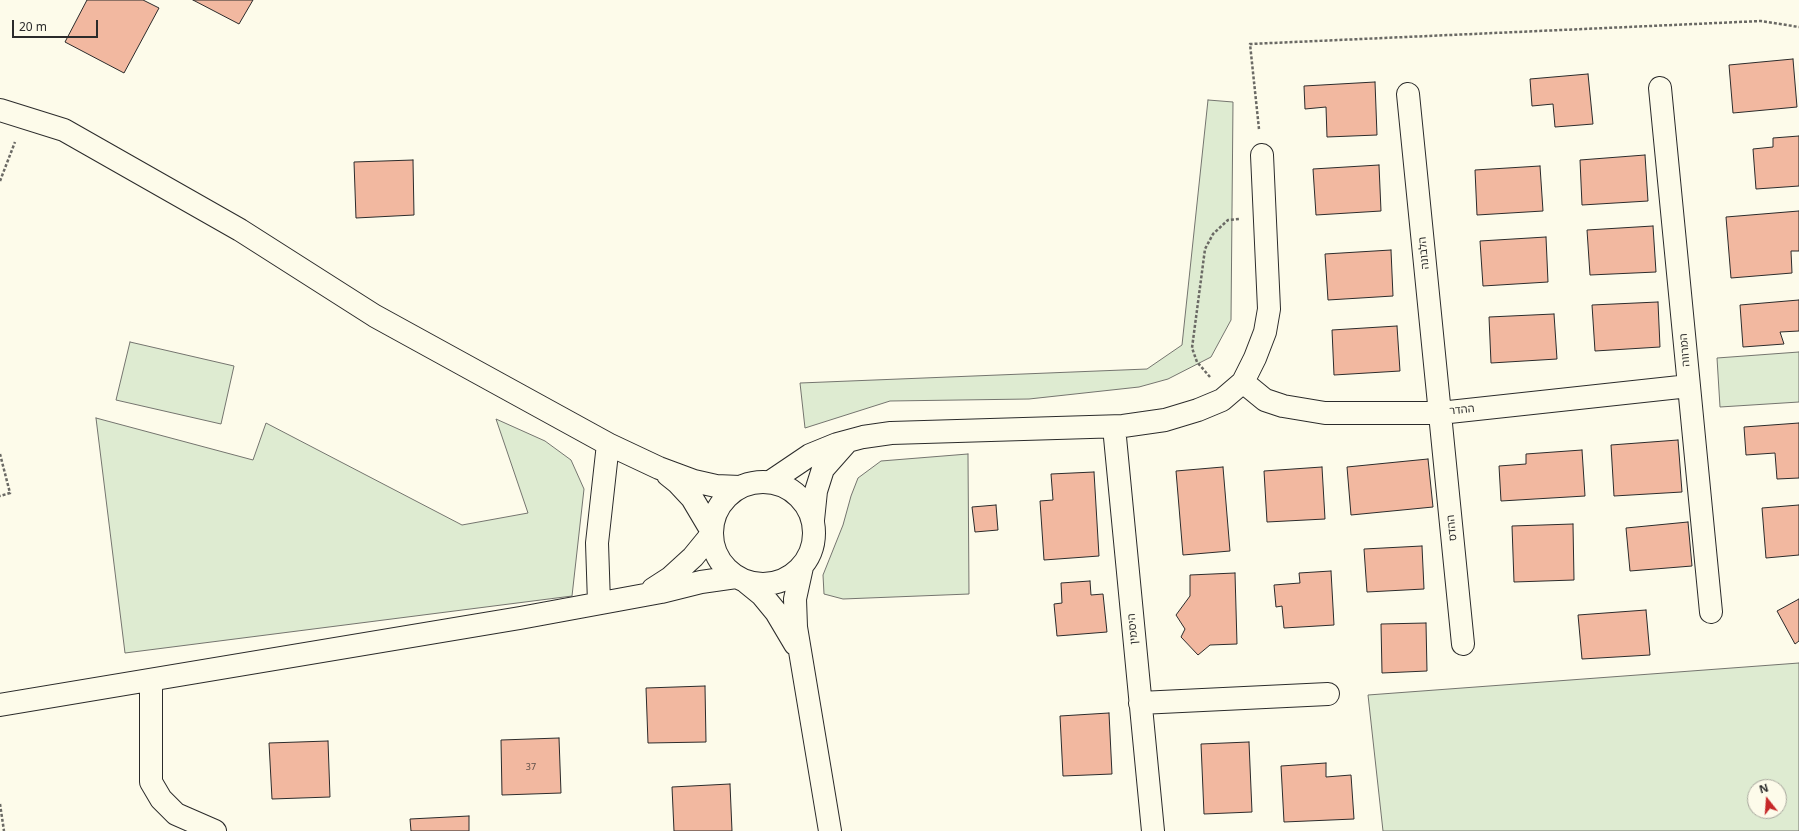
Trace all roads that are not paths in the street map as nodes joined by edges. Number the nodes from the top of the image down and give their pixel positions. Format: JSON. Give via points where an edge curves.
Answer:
{"nodes":[{"id":1,"x":1660,"y":88,"type":"dead end"},
{"id":2,"x":1408,"y":94,"type":"dead end"},
{"id":3,"x":0,"y":110,"type":"edge"},
{"id":4,"x":1262,"y":155,"type":"road end"},
{"id":5,"x":1689,"y":386,"type":"junction"},
{"id":6,"x":1236,"y":388,"type":"junction"},
{"id":7,"x":1440,"y":413,"type":"junction"},
{"id":8,"x":1114,"y":427,"type":"junction"},
{"id":9,"x":846,"y":442,"type":"junction"},
{"id":10,"x":608,"y":444,"type":"junction"},
{"id":11,"x":659,"y":468,"type":"junction"},
{"id":12,"x":770,"y":482,"type":"junction"},
{"id":13,"x":740,"y":487,"type":"junction"},
{"id":14,"x":813,"y":520,"type":"junction"},
{"id":15,"x":711,"y":533,"type":"junction"},
{"id":16,"x":802,"y":567,"type":"junction"},
{"id":17,"x":741,"y":579,"type":"junction"},
{"id":18,"x":644,"y":595,"type":"junction"},
{"id":19,"x":599,"y":603,"type":"junction"},
{"id":20,"x":1711,"y":612,"type":"dead end"},
{"id":21,"x":1463,"y":644,"type":"dead end"},
{"id":22,"x":800,"y":654,"type":"junction"},
{"id":23,"x":151,"y":680,"type":"junction"},
{"id":24,"x":1328,"y":694,"type":"dead end"},
{"id":25,"x":1140,"y":704,"type":"junction"},
{"id":26,"x":0,"y":705,"type":"edge"},
{"id":27,"x":215,"y":831,"type":"edge"},
{"id":28,"x":830,"y":831,"type":"edge"},
{"id":29,"x":1152,"y":831,"type":"edge"}],
"edges":[{"from":1,"to":5,"type":"street","name":"המרווה"},
{"from":2,"to":7,"type":"street","name":"הלבונה"},
{"from":3,"to":10,"type":"street","via":[[64,130],[240,230],[375,316]]},
{"from":4,"to":6,"type":"street","via":[[1269,309],[1265,332],[1255,358]]},
{"from":5,"to":7,"type":"street","name":"ההדר"},
{"from":5,"to":20,"type":"street","name":"המרווה"},
{"from":6,"to":7,"type":"street","name":"ההדר","via":[[1264,400],[1305,411]]},
{"from":6,"to":8,"type":"street","via":[[1222,400],[1198,410],[1165,420]]},
{"from":7,"to":21,"type":"street","name":"ההדס"},
{"from":8,"to":9,"type":"street","via":[[892,433]]},
{"from":8,"to":25,"type":"street","name":"היסמין"},
{"from":9,"to":12,"type":"street","via":[[810,455]]},
{"from":9,"to":14,"type":"street","via":[[823,469],[816,491]]},
{"from":10,"to":11,"type":"street"},
{"from":10,"to":19,"type":"street","via":[[597,543]]},
{"from":11,"to":13,"type":"street","via":[[694,481],[716,486]]},
{"from":11,"to":15,"type":"street","via":[[692,498]]},
{"from":12,"to":13,"type":"street","via":[[754,482]]},
{"from":12,"to":14,"type":"street","via":[[784,486],[797,494],[807,506]]},
{"from":13,"to":15,"type":"street","via":[[729,494],[720,505],[714,517]]},
{"from":14,"to":16,"type":"street","via":[[813,545]]},
{"from":15,"to":17,"type":"street","via":[[718,559],[726,569]]},
{"from":15,"to":18,"type":"street","via":[[693,557],[670,578]]},
{"from":16,"to":17,"type":"street","via":[[790,577],[761,585]]},
{"from":16,"to":22,"type":"street","via":[[795,599]]},
{"from":17,"to":18,"type":"street","via":[[701,582]]},
{"from":17,"to":22,"type":"street","via":[[762,595],[776,612]]},
{"from":18,"to":19,"type":"street"},
{"from":19,"to":23,"type":"street"},
{"from":22,"to":28,"type":"street"},
{"from":23,"to":26,"type":"street"},
{"from":23,"to":27,"type":"street","via":[[151,782],[161,799],[176,814]]},
{"from":24,"to":25,"type":"street"},
{"from":25,"to":29,"type":"street","name":"היסמין"}]}
